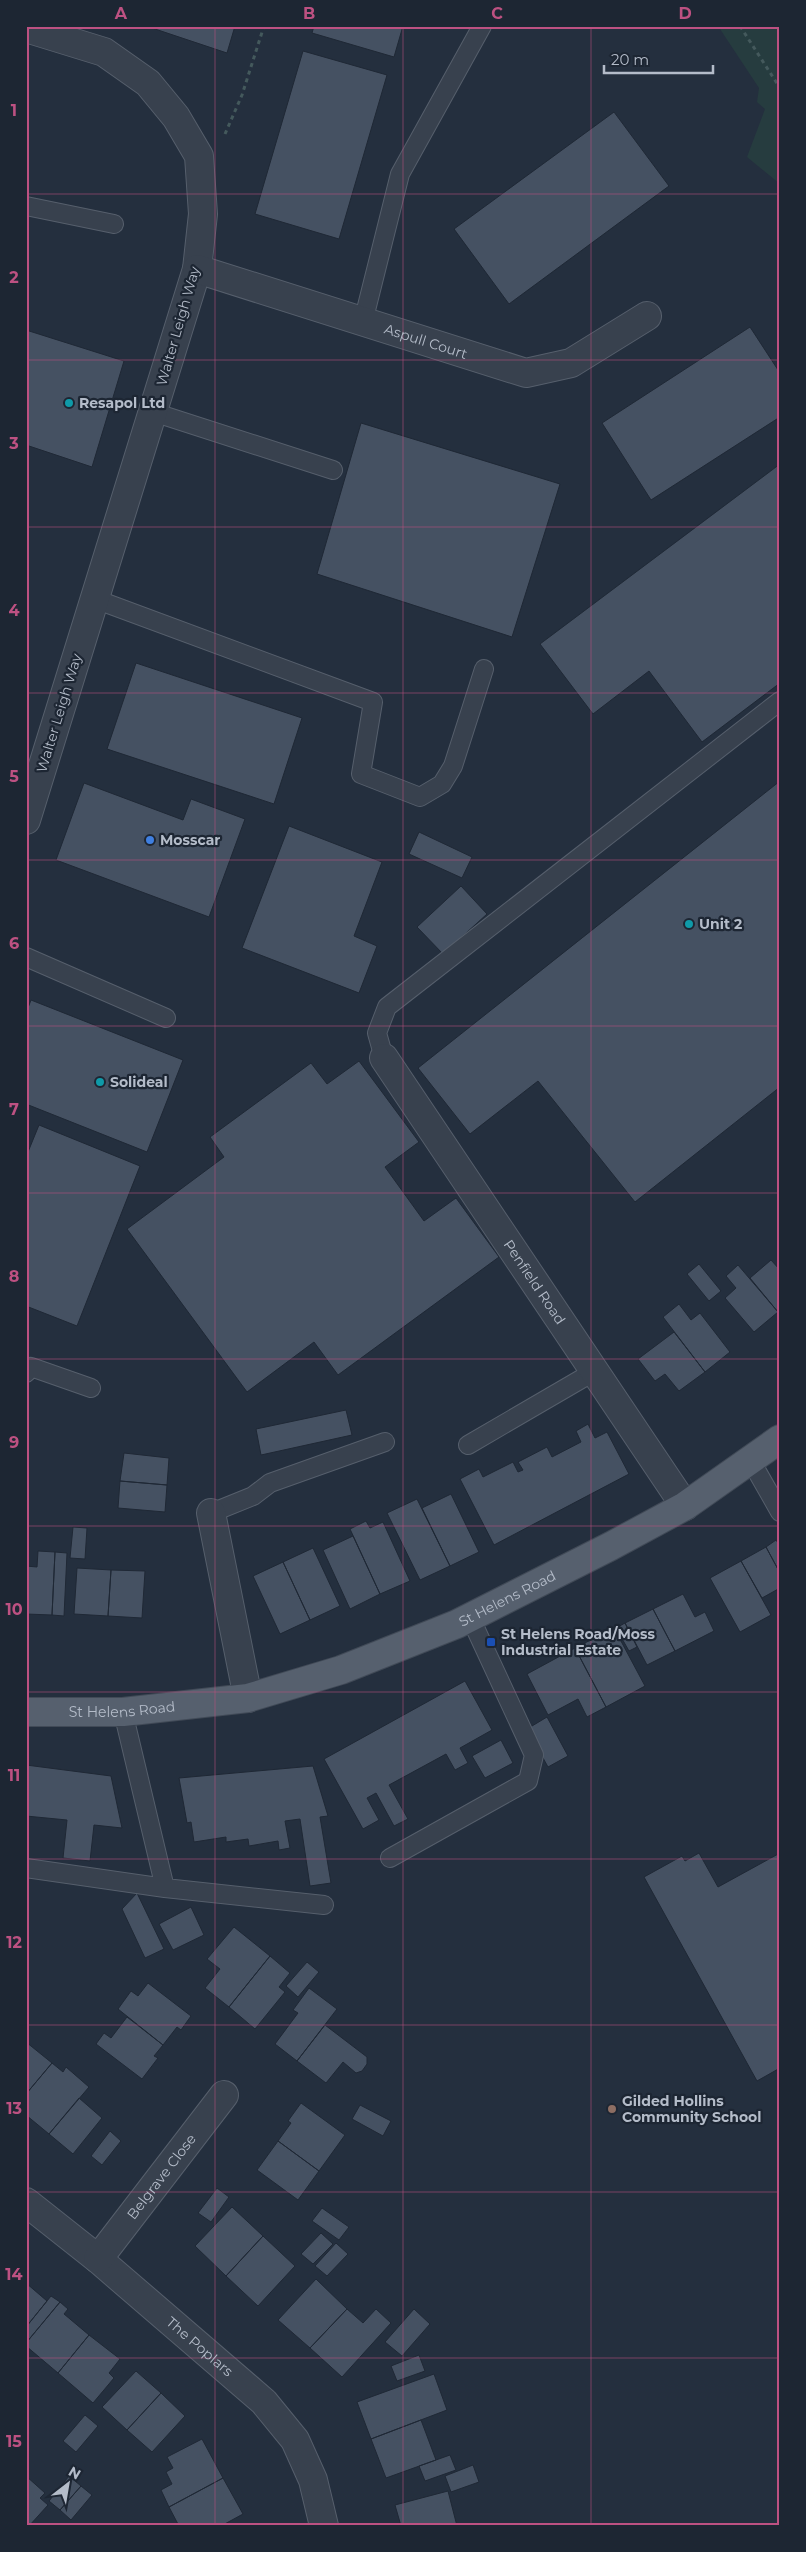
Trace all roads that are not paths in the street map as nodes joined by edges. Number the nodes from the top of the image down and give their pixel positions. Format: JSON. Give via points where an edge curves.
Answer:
{"nodes":[{"id":1,"x":482,"y":26,"type":"edge"},
{"id":2,"x":27,"y":29,"type":"edge"},
{"id":3,"x":26,"y":206,"type":"edge"},
{"id":4,"x":114,"y":224,"type":"dead end"},
{"id":5,"x":197,"y":269,"type":"junction"},
{"id":6,"x":647,"y":316,"type":"dead end"},
{"id":7,"x":363,"y":322,"type":"junction"},
{"id":8,"x":153,"y":412,"type":"junction"},
{"id":9,"x":333,"y":470,"type":"dead end"},
{"id":10,"x":95,"y":599,"type":"junction"},
{"id":11,"x":484,"y":668,"type":"dead end"},
{"id":12,"x":780,"y":701,"type":"edge"},
{"id":13,"x":26,"y":820,"type":"edge"},
{"id":14,"x":26,"y":957,"type":"edge"},
{"id":15,"x":166,"y":1018,"type":"dead end"},
{"id":16,"x":384,"y":1058,"type":"joint"},
{"id":17,"x":595,"y":1371,"type":"junction"},
{"id":18,"x":26,"y":1373,"type":"edge"},
{"id":19,"x":91,"y":1388,"type":"dead end"},
{"id":20,"x":780,"y":1439,"type":"edge"},
{"id":21,"x":385,"y":1442,"type":"dead end"},
{"id":22,"x":468,"y":1445,"type":"dead end"},
{"id":23,"x":750,"y":1461,"type":"junction"},
{"id":24,"x":685,"y":1506,"type":"junction"},
{"id":25,"x":780,"y":1512,"type":"edge"},
{"id":26,"x":211,"y":1513,"type":"joint"},
{"id":27,"x":470,"y":1617,"type":"junction"},
{"id":28,"x":248,"y":1698,"type":"junction"},
{"id":29,"x":26,"y":1712,"type":"edge"},
{"id":30,"x":124,"y":1712,"type":"junction"},
{"id":31,"x":390,"y":1858,"type":"dead end"},
{"id":32,"x":26,"y":1868,"type":"edge"},
{"id":33,"x":165,"y":1888,"type":"junction"},
{"id":34,"x":324,"y":1905,"type":"dead end"},
{"id":35,"x":224,"y":2095,"type":"dead end"},
{"id":36,"x":26,"y":2202,"type":"edge"},
{"id":37,"x":98,"y":2259,"type":"junction"},
{"id":38,"x":324,"y":2526,"type":"edge"}],
"edges":[{"from":1,"to":7,"type":"lane","via":[[400,174]]},
{"from":2,"to":5,"type":"street","name":"Walter Leigh Way","via":[[104,52],[148,83],[176,117],[199,156],[203,214]]},
{"from":3,"to":4,"type":"lane"},
{"from":5,"to":7,"type":"street","name":"Aspull Court"},
{"from":5,"to":8,"type":"street","name":"Walter Leigh Way"},
{"from":6,"to":7,"type":"street","name":"Aspull Court","via":[[571,363],[526,373]]},
{"from":8,"to":9,"type":"lane"},
{"from":8,"to":10,"type":"street","name":"Walter Leigh Way"},
{"from":10,"to":11,"type":"lane","via":[[373,702],[361,774],[420,797],[442,784],[453,766]]},
{"from":10,"to":13,"type":"street","name":"Walter Leigh Way"},
{"from":12,"to":16,"type":"lane","via":[[387,1007],[377,1032]]},
{"from":14,"to":15,"type":"lane"},
{"from":16,"to":17,"type":"street","name":"Penfield Road"},
{"from":17,"to":22,"type":"lane"},
{"from":17,"to":24,"type":"street","name":"Penfield Road"},
{"from":18,"to":19,"type":"lane","via":[[30,1367]]},
{"from":20,"to":23,"type":"main road","name":"St Helens Road"},
{"from":21,"to":26,"type":"lane","via":[[270,1483],[253,1496]]},
{"from":23,"to":24,"type":"main road","name":"St Helens Road"},
{"from":23,"to":25,"type":"lane"},
{"from":24,"to":27,"type":"main road","name":"St Helens Road"},
{"from":26,"to":28,"type":"street"},
{"from":27,"to":28,"type":"main road","name":"St Helens Road","via":[[341,1670]]},
{"from":27,"to":31,"type":"lane","via":[[534,1754],[528,1781]]},
{"from":28,"to":30,"type":"main road","name":"St Helens Road"},
{"from":29,"to":30,"type":"main road","name":"St Helens Road"},
{"from":30,"to":33,"type":"lane"},
{"from":32,"to":33,"type":"lane"},
{"from":33,"to":34,"type":"lane"},
{"from":35,"to":37,"type":"street","name":"Belgrave Close"},
{"from":36,"to":37,"type":"street","name":"The Poplars"},
{"from":37,"to":38,"type":"street","name":"The Poplars","via":[[264,2402],[295,2440],[312,2480]]}]}
